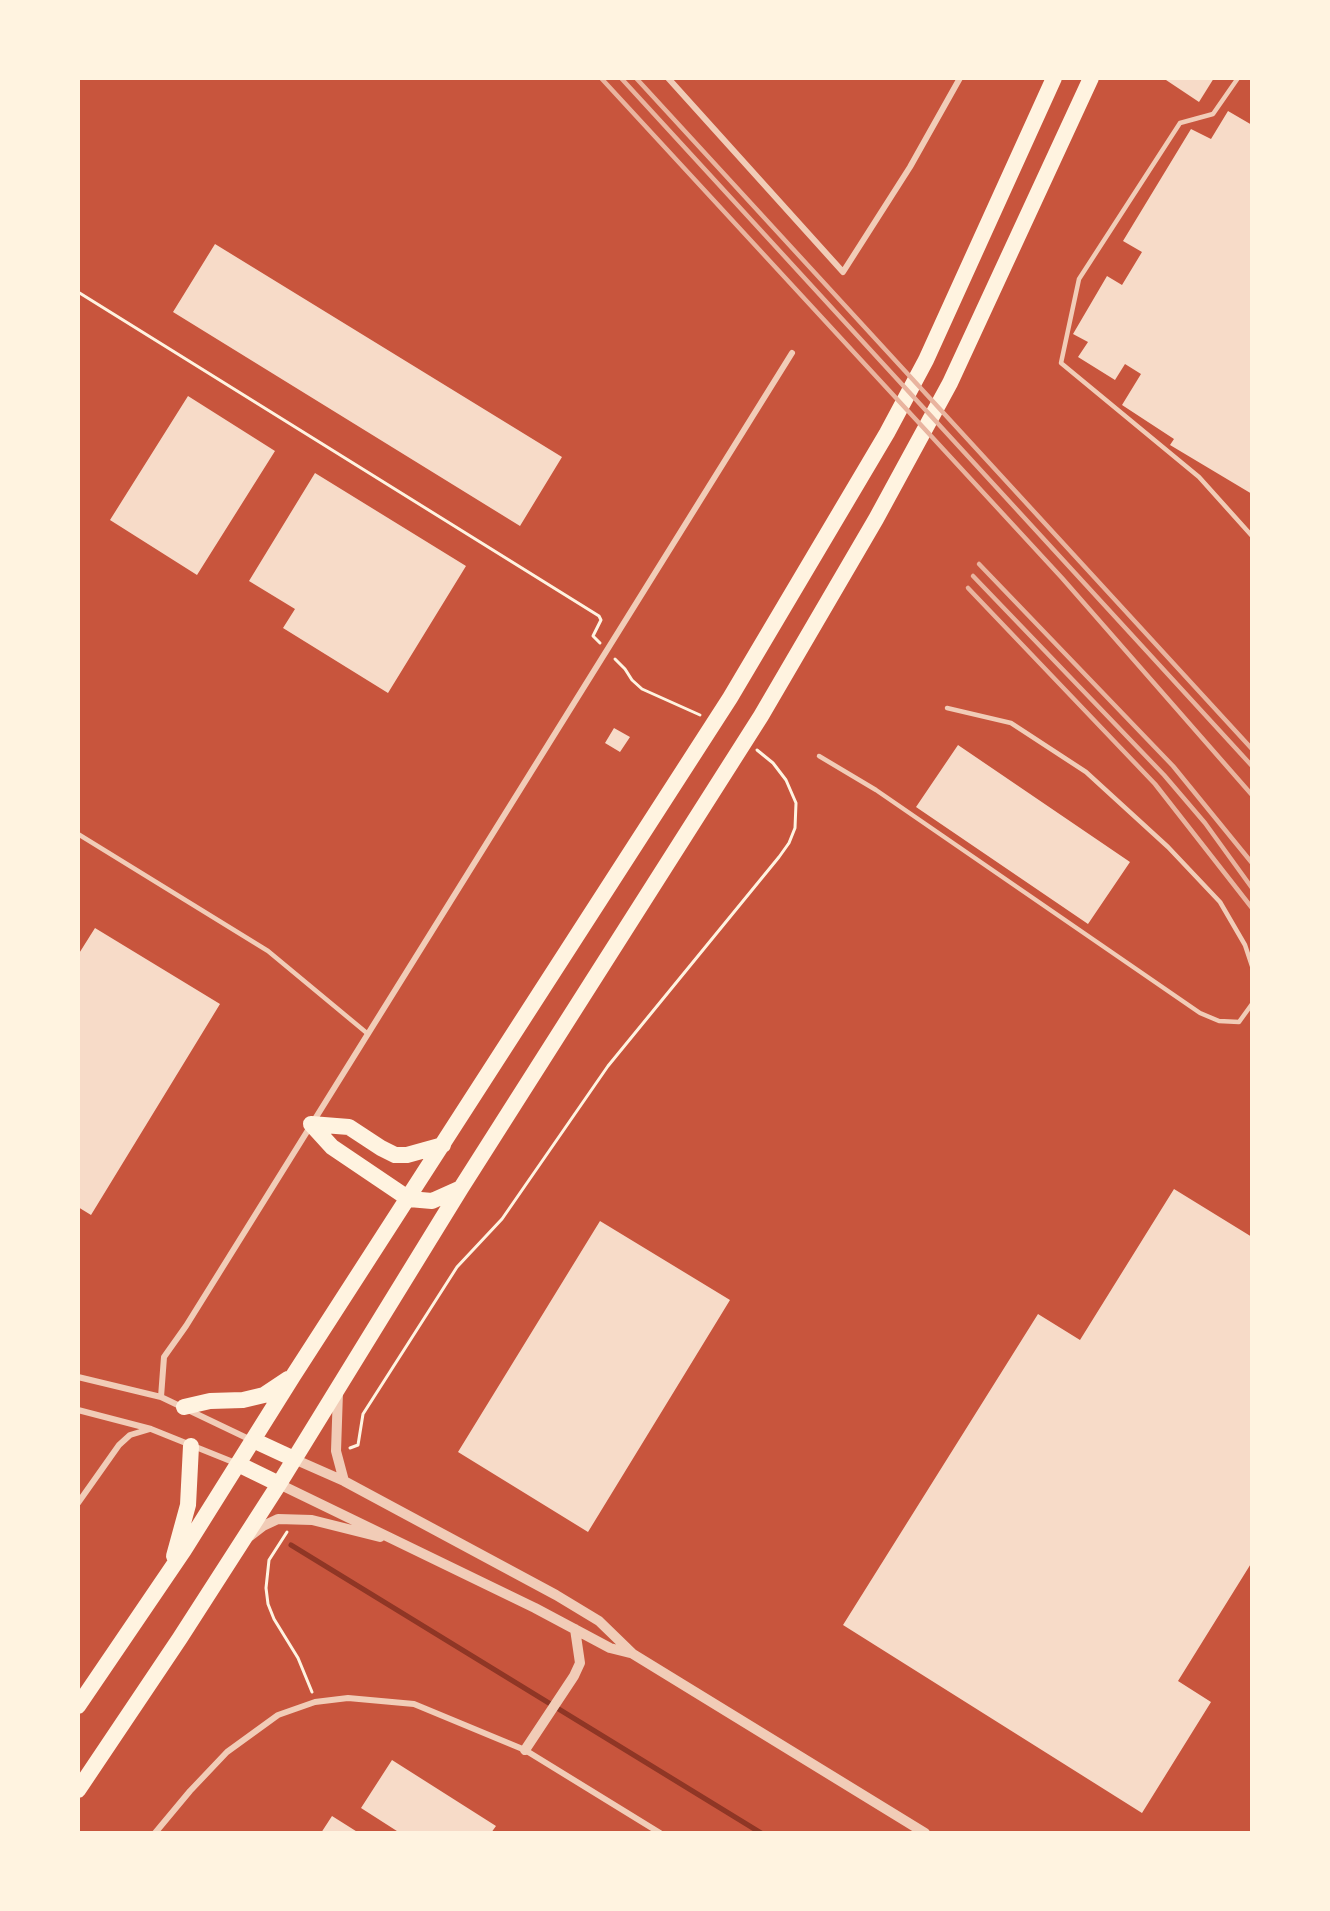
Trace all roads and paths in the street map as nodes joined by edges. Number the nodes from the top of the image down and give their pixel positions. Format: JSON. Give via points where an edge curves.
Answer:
{"nodes":[{"id":1,"x":668,"y":78,"type":"edge"},
{"id":2,"x":960,"y":78,"type":"edge"},
{"id":3,"x":1054,"y":78,"type":"edge"},
{"id":4,"x":1091,"y":78,"type":"edge"},
{"id":5,"x":1238,"y":78,"type":"edge"},
{"id":6,"x":78,"y":292,"type":"edge"},
{"id":7,"x":792,"y":353,"type":"dead end"},
{"id":8,"x":1252,"y":536,"type":"edge"},
{"id":9,"x":607,"y":650,"type":"junction"},
{"id":10,"x":947,"y":708,"type":"dead end"},
{"id":11,"x":693,"y":710,"type":"dead end"},
{"id":12,"x":760,"y":752,"type":"dead end"},
{"id":13,"x":819,"y":756,"type":"dead end"},
{"id":14,"x":78,"y":834,"type":"edge"},
{"id":15,"x":1252,"y":966,"type":"edge"},
{"id":16,"x":1252,"y":1004,"type":"edge"},
{"id":17,"x":368,"y":1034,"type":"junction"},
{"id":18,"x":311,"y":1124,"type":"junction"},
{"id":19,"x":443,"y":1145,"type":"junction"},
{"id":20,"x":461,"y":1188,"type":"junction"},
{"id":21,"x":409,"y":1199,"type":"junction"},
{"id":22,"x":457,"y":1267,"type":"dead end"},
{"id":23,"x":293,"y":1376,"type":"junction"},
{"id":24,"x":78,"y":1377,"type":"edge"},
{"id":25,"x":338,"y":1389,"type":"junction"},
{"id":26,"x":161,"y":1397,"type":"junction"},
{"id":27,"x":184,"y":1407,"type":"junction"},
{"id":28,"x":78,"y":1410,"type":"edge"},
{"id":29,"x":151,"y":1429,"type":"junction"},
{"id":30,"x":253,"y":1440,"type":"junction"},
{"id":31,"x":190,"y":1446,"type":"junction"},
{"id":32,"x":294,"y":1459,"type":"junction"},
{"id":33,"x":238,"y":1464,"type":"junction"},
{"id":34,"x":344,"y":1481,"type":"junction"},
{"id":35,"x":279,"y":1484,"type":"junction"},
{"id":36,"x":78,"y":1503,"type":"edge"},
{"id":37,"x":242,"y":1542,"type":"junction"},
{"id":38,"x":404,"y":1543,"type":"junction"},
{"id":39,"x":170,"y":1571,"type":"junction"},
{"id":40,"x":575,"y":1629,"type":"junction"},
{"id":41,"x":633,"y":1654,"type":"junction"},
{"id":42,"x":78,"y":1706,"type":"edge"},
{"id":43,"x":525,"y":1749,"type":"junction"},
{"id":44,"x":78,"y":1790,"type":"edge"},
{"id":45,"x":155,"y":1833,"type":"edge"},
{"id":46,"x":660,"y":1833,"type":"edge"},
{"id":47,"x":924,"y":1833,"type":"edge"}],
"edges":[{"from":1,"to":2,"type":"street","via":[[843,272],[910,167]]},
{"from":3,"to":19,"type":"highway","via":[[926,360],[887,432],[730,698]]},
{"from":4,"to":20,"type":"highway","via":[[950,383],[910,458],[761,716]]},
{"from":5,"to":8,"type":"lane","via":[[1213,114],[1180,123],[1079,279],[1061,363],[1199,477]]},
{"from":6,"to":9,"type":"path","via":[[599,616],[601,620],[593,636]]},
{"from":7,"to":9,"type":"street"},
{"from":9,"to":11,"type":"path","via":[[642,689]]},
{"from":9,"to":17,"type":"street"},
{"from":10,"to":15,"type":"lane","via":[[1011,723],[1086,772],[1168,847],[1220,902],[1245,945]]},
{"from":12,"to":22,"type":"path","via":[[786,780],[796,803],[795,828],[789,843],[608,1066],[502,1219]]},
{"from":13,"to":16,"type":"lane","via":[[876,790],[1200,1013],[1219,1021],[1239,1022]]},
{"from":14,"to":17,"type":"lane","via":[[268,951]]},
{"from":17,"to":18,"type":"street"},
{"from":18,"to":19,"type":"highway","via":[[349,1127],[395,1155]]},
{"from":18,"to":21,"type":"highway","via":[[332,1147]]},
{"from":18,"to":26,"type":"street","via":[[164,1358]]},
{"from":19,"to":21,"type":"highway"},
{"from":20,"to":21,"type":"highway","via":[[432,1201]]},
{"from":20,"to":25,"type":"highway"},
{"from":21,"to":23,"type":"highway"},
{"from":23,"to":27,"type":"highway","via":[[264,1395]]},
{"from":23,"to":30,"type":"highway"},
{"from":24,"to":26,"type":"street"},
{"from":25,"to":32,"type":"highway"},
{"from":25,"to":34,"type":"street","via":[[336,1451]]},
{"from":26,"to":27,"type":"street"},
{"from":27,"to":30,"type":"street"},
{"from":28,"to":29,"type":"street"},
{"from":29,"to":31,"type":"street"},
{"from":29,"to":36,"type":"street","via":[[130,1435],[119,1445]]},
{"from":30,"to":32,"type":"highway"},
{"from":30,"to":33,"type":"highway"},
{"from":31,"to":33,"type":"street"},
{"from":31,"to":39,"type":"highway","via":[[188,1505]]},
{"from":32,"to":34,"type":"street"},
{"from":32,"to":35,"type":"highway"},
{"from":33,"to":35,"type":"highway"},
{"from":33,"to":39,"type":"highway"},
{"from":34,"to":41,"type":"street","via":[[556,1595],[599,1621]]},
{"from":35,"to":37,"type":"highway"},
{"from":35,"to":38,"type":"street"},
{"from":37,"to":38,"type":"street","via":[[278,1519],[312,1520]]},
{"from":37,"to":44,"type":"highway"},
{"from":38,"to":40,"type":"street"},
{"from":39,"to":42,"type":"highway"},
{"from":40,"to":41,"type":"street","via":[[610,1648]]},
{"from":40,"to":43,"type":"street","via":[[580,1663]]},
{"from":41,"to":47,"type":"street"},
{"from":43,"to":45,"type":"street","via":[[414,1704],[348,1698],[315,1702],[278,1715],[227,1752]]},
{"from":43,"to":46,"type":"street"}]}
